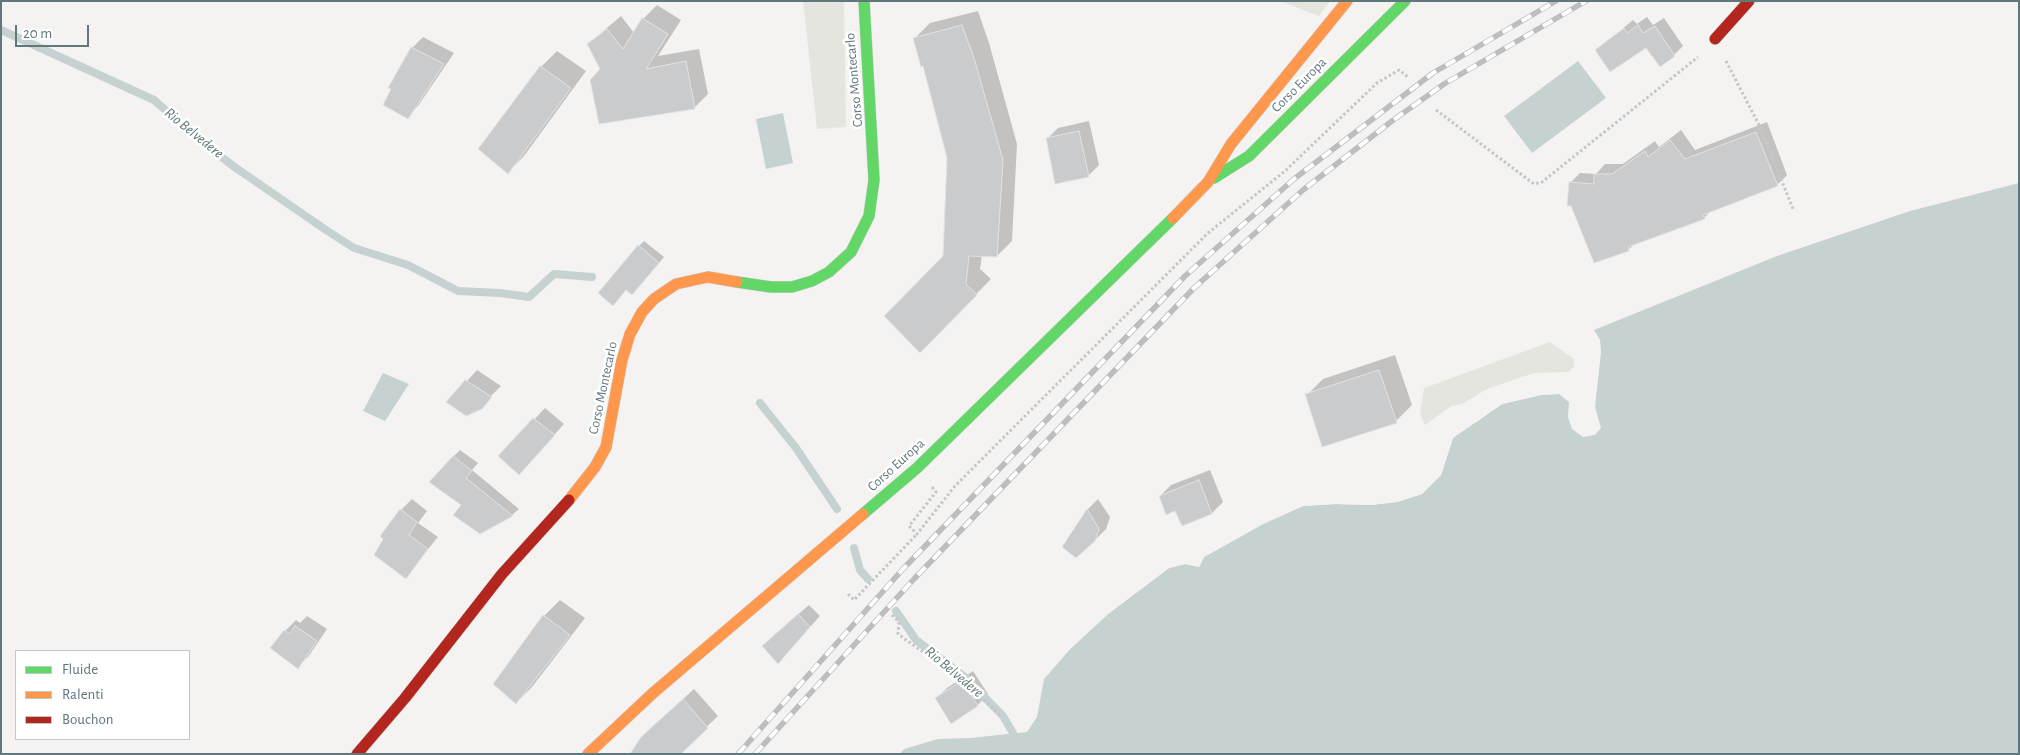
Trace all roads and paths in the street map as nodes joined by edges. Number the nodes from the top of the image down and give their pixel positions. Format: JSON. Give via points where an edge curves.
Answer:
{"nodes":[{"id":1,"x":864,"y":1,"type":"edge"},
{"id":2,"x":1346,"y":1,"type":"edge"},
{"id":3,"x":1405,"y":1,"type":"edge"},
{"id":4,"x":1749,"y":1,"type":"edge"},
{"id":5,"x":1715,"y":40,"type":"junction"},
{"id":6,"x":1408,"y":77,"type":"dead end"},
{"id":7,"x":1436,"y":110,"type":"dead end"},
{"id":8,"x":1208,"y":182,"type":"junction"},
{"id":9,"x":1793,"y":209,"type":"dead end"},
{"id":10,"x":936,"y":492,"type":"dead end"},
{"id":11,"x":917,"y":534,"type":"junction"},
{"id":12,"x":848,"y":594,"type":"dead end"},
{"id":13,"x":892,"y":615,"type":"dead end"},
{"id":14,"x":1001,"y":716,"type":"dead end"},
{"id":15,"x":356,"y":754,"type":"edge"},
{"id":16,"x":588,"y":754,"type":"edge"}],
"edges":[{"from":1,"to":15,"type":"main road","name":"Corso Montecarlo","via":[[875,168],[869,216],[858,240],[840,264],[803,284],[771,287],[708,277],[676,284],[654,299],[642,312],[630,334],[619,374],[611,429],[595,467],[502,574],[405,698]]},
{"from":2,"to":8,"type":"main road","name":"Corso Europa","via":[[1231,144]]},
{"from":3,"to":8,"type":"main road","name":"Corso Europa","via":[[1249,156]]},
{"from":4,"to":5,"type":"main road"},
{"from":5,"to":7,"type":"path","via":[[1542,182],[1534,184]]},
{"from":5,"to":9,"type":"path","via":[[1760,127]]},
{"from":6,"to":11,"type":"path","via":[[1399,70],[1377,83],[1285,172],[1208,233],[955,486]]},
{"from":8,"to":16,"type":"main road","name":"Corso Europa","via":[[917,468],[660,687]]},
{"from":10,"to":11,"type":"path","via":[[909,526]]},
{"from":11,"to":12,"type":"path","via":[[854,600]]},
{"from":13,"to":14,"type":"path","via":[[899,622],[898,634],[962,680]]}]}
